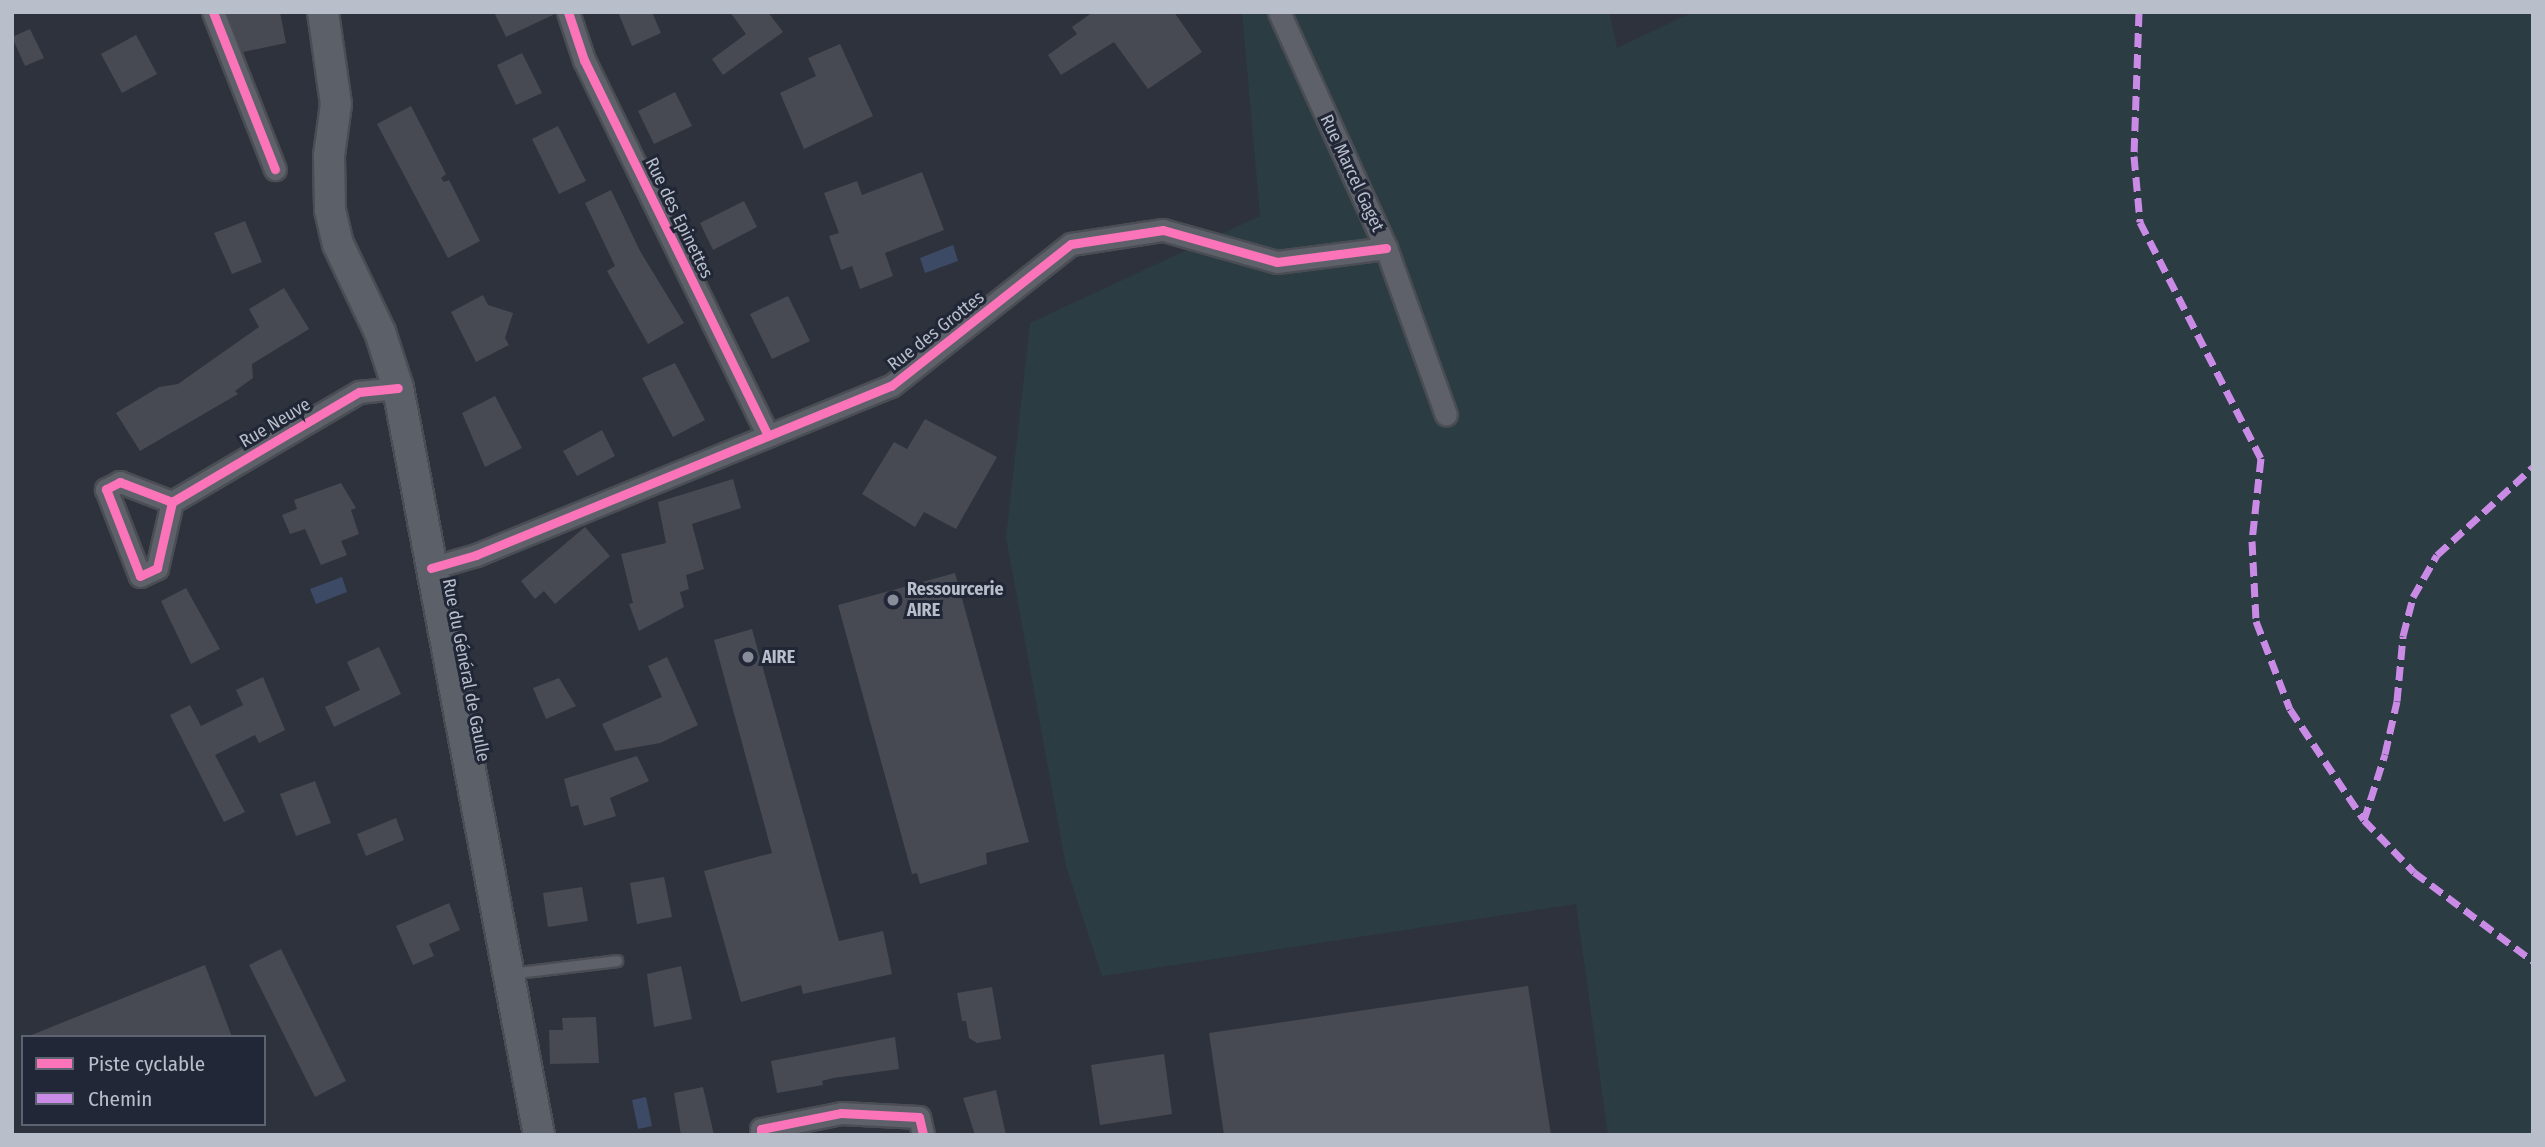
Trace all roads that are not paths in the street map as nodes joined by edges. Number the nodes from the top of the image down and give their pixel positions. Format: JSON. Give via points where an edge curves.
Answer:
{"nodes":[{"id":1,"x":213,"y":12,"type":"edge"},
{"id":2,"x":323,"y":12,"type":"edge"},
{"id":3,"x":568,"y":12,"type":"edge"},
{"id":4,"x":1279,"y":12,"type":"edge"},
{"id":5,"x":275,"y":169,"type":"dead end"},
{"id":6,"x":1386,"y":248,"type":"junction"},
{"id":7,"x":398,"y":388,"type":"junction"},
{"id":8,"x":1446,"y":415,"type":"dead end"},
{"id":9,"x":768,"y":435,"type":"junction"},
{"id":10,"x":172,"y":502,"type":"dead end"},
{"id":11,"x":430,"y":568,"type":"junction"},
{"id":12,"x":617,"y":961,"type":"dead end"},
{"id":13,"x":508,"y":974,"type":"junction"},
{"id":14,"x":539,"y":1135,"type":"edge"},
{"id":15,"x":761,"y":1135,"type":"edge"},
{"id":16,"x":923,"y":1135,"type":"edge"}],
"edges":[{"from":1,"to":5,"type":"street"},
{"from":2,"to":7,"type":"main road","name":"Rue du Général de Gaulle","via":[[336,104],[328,165],[330,210],[338,244],[380,332]]},
{"from":3,"to":9,"type":"street","name":"Rue des Epinettes","via":[[584,60]]},
{"from":4,"to":6,"type":"street","name":"Rue Marcel Gaget"},
{"from":6,"to":8,"type":"street","name":"Rue Marcel Gaget"},
{"from":6,"to":9,"type":"street","name":"Rue des Grottes","via":[[1277,262],[1164,230],[1071,244],[891,386]]},
{"from":7,"to":10,"type":"street","name":"Rue Neuve","via":[[359,392]]},
{"from":7,"to":11,"type":"main road","name":"Rue du Général de Gaulle"},
{"from":9,"to":11,"type":"street","name":"Rue des Grottes","via":[[476,555]]},
{"from":11,"to":13,"type":"main road","name":"Rue du Général de Gaulle"},
{"from":12,"to":13,"type":"lane"},
{"from":13,"to":14,"type":"main road","name":"Rue du Général de Gaulle"},
{"from":15,"to":16,"type":"street","via":[[761,1129],[841,1113],[919,1117]]}]}
